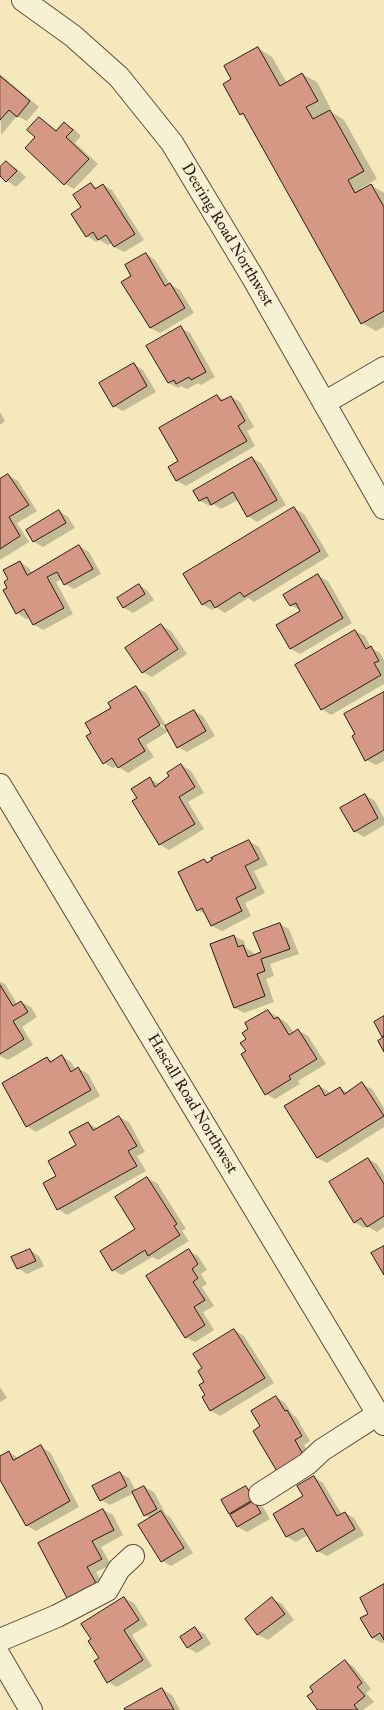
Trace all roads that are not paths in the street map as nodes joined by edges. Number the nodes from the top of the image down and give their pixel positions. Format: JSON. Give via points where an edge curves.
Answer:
{"nodes":[{"id":1,"x":23,"y":0,"type":"edge"},
{"id":2,"x":384,"y":368,"type":"edge"},
{"id":3,"x":324,"y":403,"type":"junction"},
{"id":4,"x":384,"y":508,"type":"edge"},
{"id":5,"x":0,"y":785,"type":"edge"},
{"id":6,"x":381,"y":1419,"type":"edge"},
{"id":7,"x":260,"y":1494,"type":"dead end"},
{"id":8,"x":133,"y":1556,"type":"dead end"},
{"id":9,"x":0,"y":1640,"type":"edge"},
{"id":10,"x":0,"y":1658,"type":"edge"},
{"id":11,"x":31,"y":1710,"type":"edge"}],
"edges":[{"from":1,"to":3,"type":"street","name":"Deering Road Northwest","via":[[73,36],[119,77],[172,143]]},
{"from":2,"to":3,"type":"street"},
{"from":3,"to":4,"type":"street","name":"Deering Road Northwest"},
{"from":5,"to":6,"type":"street","name":"Hascall Road Northwest"},
{"from":6,"to":7,"type":"street","via":[[322,1450],[307,1464]]},
{"from":8,"to":9,"type":"street","via":[[119,1569],[107,1590],[57,1616]]},
{"from":10,"to":11,"type":"street"}]}
